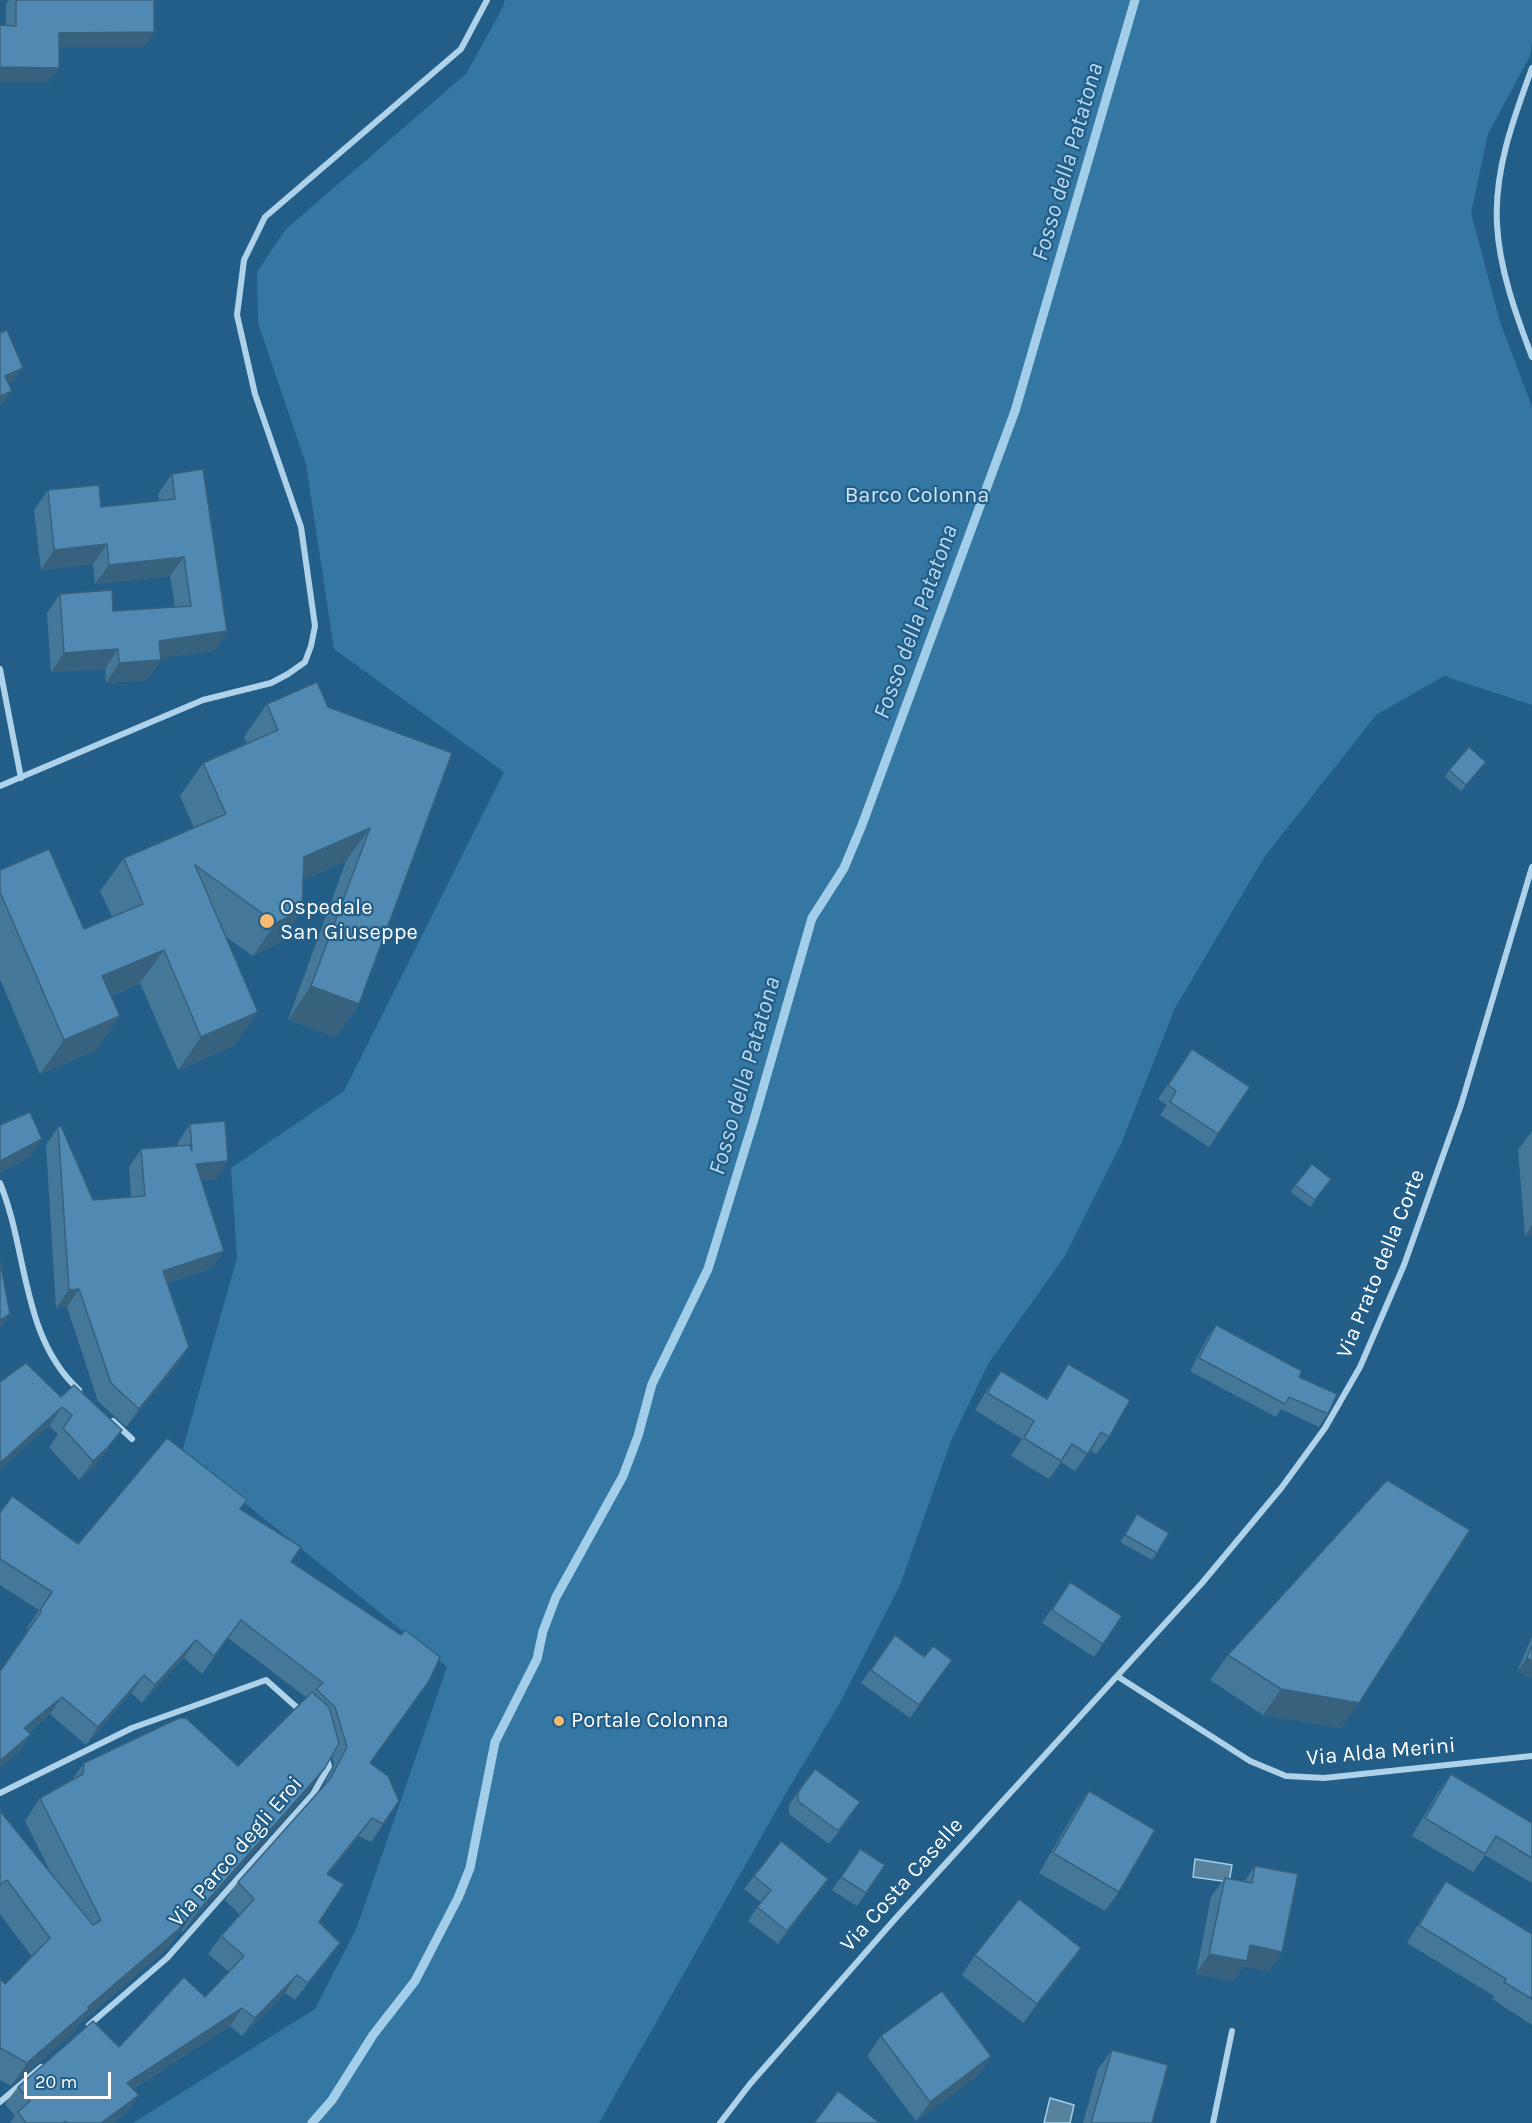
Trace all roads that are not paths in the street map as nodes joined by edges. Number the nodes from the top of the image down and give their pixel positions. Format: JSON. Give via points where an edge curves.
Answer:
{"nodes":[{"id":1,"x":487,"y":0,"type":"edge"},
{"id":2,"x":1532,"y":68,"type":"edge"},
{"id":3,"x":1532,"y":357,"type":"edge"},
{"id":4,"x":0,"y":669,"type":"edge"},
{"id":5,"x":21,"y":778,"type":"junction"},
{"id":6,"x":0,"y":786,"type":"edge"},
{"id":7,"x":1532,"y":867,"type":"edge"},
{"id":8,"x":0,"y":1183,"type":"edge"},
{"id":9,"x":2,"y":1192,"type":"edge"},
{"id":10,"x":86,"y":1396,"type":"edge"},
{"id":11,"x":109,"y":1418,"type":"edge"},
{"id":12,"x":132,"y":1439,"type":"dead end"},
{"id":13,"x":1117,"y":1676,"type":"junction"},
{"id":14,"x":309,"y":1719,"type":"edge"},
{"id":15,"x":323,"y":1746,"type":"edge"},
{"id":16,"x":1532,"y":1756,"type":"edge"},
{"id":17,"x":0,"y":1794,"type":"edge"},
{"id":18,"x":1232,"y":2031,"type":"dead end"},
{"id":19,"x":79,"y":2034,"type":"edge"},
{"id":20,"x":44,"y":2064,"type":"edge"},
{"id":21,"x":0,"y":2102,"type":"edge"},
{"id":22,"x":720,"y":2123,"type":"edge"},
{"id":23,"x":1213,"y":2123,"type":"edge"}],
"edges":[{"from":1,"to":5,"type":"street","via":[[461,49],[265,217],[244,260],[237,315],[255,393],[301,527],[315,626],[306,662],[272,683],[203,700]]},
{"from":2,"to":3,"type":"street","via":[[1505,151],[1497,223],[1505,270]]},
{"from":4,"to":5,"type":"street"},
{"from":5,"to":6,"type":"street"},
{"from":7,"to":13,"type":"street","name":"Via Prato della Corte","via":[[1461,1105],[1397,1286],[1360,1367],[1325,1428],[1282,1487]]},
{"from":8,"to":9,"type":"street"},
{"from":9,"to":10,"type":"street","via":[[32,1309],[47,1348],[70,1382]]},
{"from":11,"to":12,"type":"street"},
{"from":13,"to":16,"type":"street","name":"Via Alda Merini","via":[[1250,1761],[1286,1776],[1324,1778]]},
{"from":13,"to":22,"type":"street","name":"Via Costa Caselle","via":[[895,1919]]},
{"from":14,"to":17,"type":"street","via":[[266,1680],[132,1728]]},
{"from":15,"to":19,"type":"street","name":"Via Parco degli Eroi","via":[[328,1767],[313,1794],[167,1958]]},
{"from":18,"to":23,"type":"street"},
{"from":20,"to":21,"type":"street"}]}
